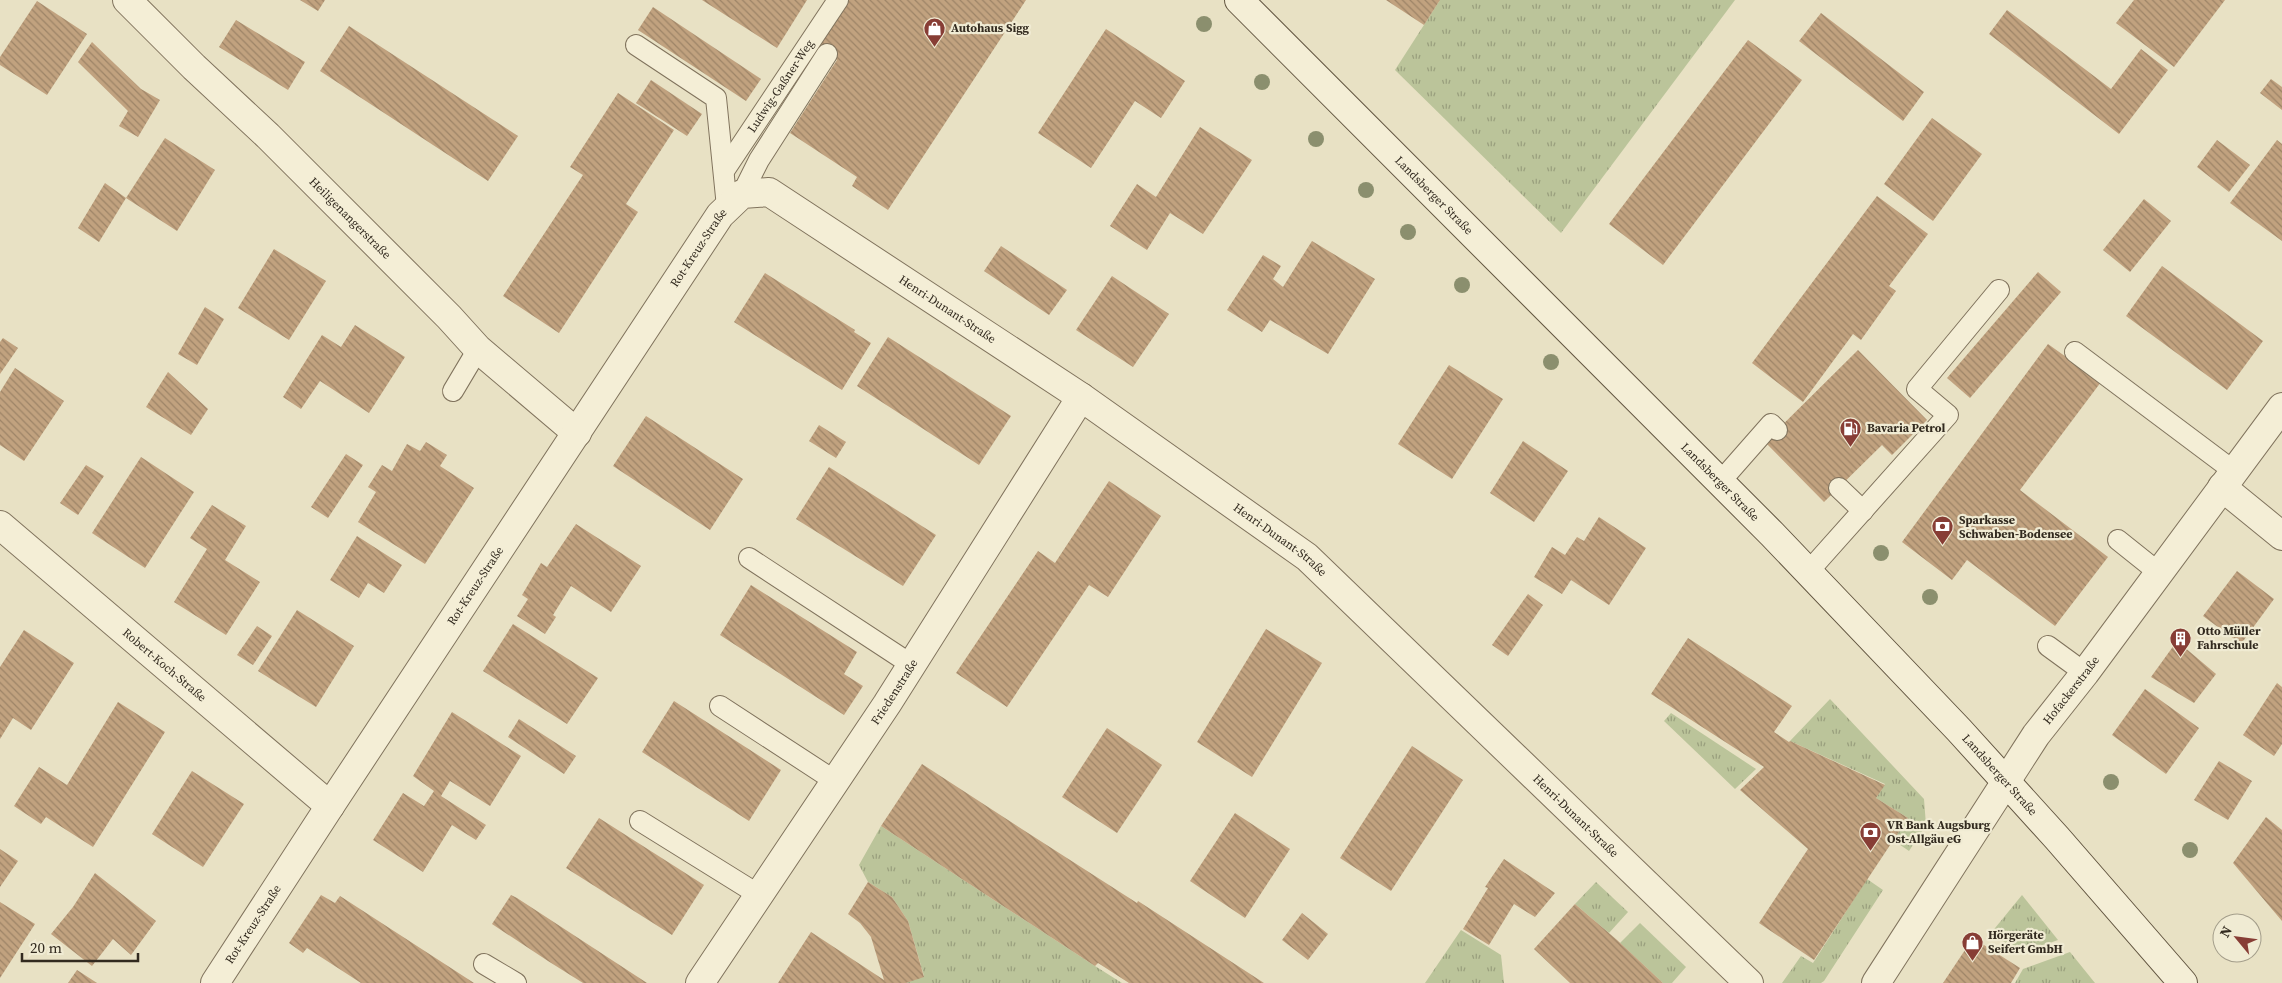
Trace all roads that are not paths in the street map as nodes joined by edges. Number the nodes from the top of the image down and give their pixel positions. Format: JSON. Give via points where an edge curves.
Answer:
{"nodes":[{"id":1,"x":127,"y":0,"type":"edge"},
{"id":2,"x":838,"y":0,"type":"edge"},
{"id":3,"x":1239,"y":0,"type":"edge"},
{"id":4,"x":636,"y":45,"type":"dead end"},
{"id":5,"x":827,"y":54,"type":"dead end"},
{"id":6,"x":724,"y":171,"type":"junction"},
{"id":7,"x":735,"y":200,"type":"junction"},
{"id":8,"x":1999,"y":290,"type":"dead end"},
{"id":9,"x":478,"y":349,"type":"junction"},
{"id":10,"x":2075,"y":352,"type":"dead end"},
{"id":11,"x":453,"y":391,"type":"dead end"},
{"id":12,"x":1081,"y":397,"type":"junction"},
{"id":13,"x":2282,"y":407,"type":"edge"},
{"id":14,"x":1777,"y":430,"type":"dead end"},
{"id":15,"x":577,"y":433,"type":"junction"},
{"id":16,"x":2228,"y":480,"type":"junction"},
{"id":17,"x":1720,"y":482,"type":"junction"},
{"id":18,"x":1838,"y":488,"type":"dead end"},
{"id":19,"x":1863,"y":511,"type":"junction"},
{"id":20,"x":0,"y":525,"type":"edge"},
{"id":21,"x":2282,"y":536,"type":"edge"},
{"id":22,"x":2118,"y":540,"type":"dead end"},
{"id":23,"x":749,"y":558,"type":"dead end"},
{"id":24,"x":1808,"y":572,"type":"junction"},
{"id":25,"x":2158,"y":572,"type":"junction"},
{"id":26,"x":2048,"y":646,"type":"dead end"},
{"id":27,"x":912,"y":664,"type":"junction"},
{"id":28,"x":2085,"y":673,"type":"junction"},
{"id":29,"x":720,"y":706,"type":"dead end"},
{"id":30,"x":835,"y":781,"type":"junction"},
{"id":31,"x":2006,"y":782,"type":"junction"},
{"id":32,"x":330,"y":806,"type":"junction"},
{"id":33,"x":640,"y":821,"type":"dead end"},
{"id":34,"x":759,"y":895,"type":"junction"},
{"id":35,"x":484,"y":964,"type":"dead end"},
{"id":36,"x":215,"y":983,"type":"edge"},
{"id":37,"x":516,"y":983,"type":"edge"},
{"id":38,"x":700,"y":983,"type":"edge"},
{"id":39,"x":1749,"y":983,"type":"edge"},
{"id":40,"x":1876,"y":983,"type":"edge"},
{"id":41,"x":2183,"y":983,"type":"edge"}],
"edges":[{"from":1,"to":9,"type":"street","name":"Heiligenangerstraße","via":[[275,143]]},
{"from":2,"to":6,"type":"lane","name":"Ludwig-Gaßner-Weg"},
{"from":3,"to":17,"type":"street","name":"Landsberger Straße"},
{"from":4,"to":6,"type":"lane","via":[[716,98]]},
{"from":5,"to":7,"type":"lane"},
{"from":6,"to":7,"type":"lane"},
{"from":7,"to":12,"type":"street","name":"Henri-Dunant-Straße","via":[[769,192]]},
{"from":7,"to":15,"type":"street","name":"Rot-Kreuz-Straße","via":[[720,215]]},
{"from":8,"to":19,"type":"lane","via":[[1917,389],[1948,415]]},
{"from":9,"to":11,"type":"lane"},
{"from":9,"to":15,"type":"street","name":"Heiligenangerstraße"},
{"from":10,"to":16,"type":"lane"},
{"from":12,"to":27,"type":"street","name":"Friedenstraße"},
{"from":12,"to":39,"type":"street","name":"Henri-Dunant-Straße","via":[[1307,557]]},
{"from":13,"to":16,"type":"street","name":"Hofackerstraße"},
{"from":14,"to":17,"type":"lane","via":[[1771,424]]},
{"from":15,"to":32,"type":"street","name":"Rot-Kreuz-Straße"},
{"from":16,"to":21,"type":"street"},
{"from":16,"to":25,"type":"street","name":"Hofackerstraße"},
{"from":17,"to":24,"type":"street","name":"Landsberger Straße"},
{"from":18,"to":19,"type":"lane"},
{"from":19,"to":24,"type":"lane"},
{"from":20,"to":32,"type":"street","name":"Robert-Koch-Straße"},
{"from":22,"to":25,"type":"lane"},
{"from":23,"to":27,"type":"lane"},
{"from":24,"to":31,"type":"street","name":"Landsberger Straße"},
{"from":25,"to":28,"type":"street","name":"Hofackerstraße"},
{"from":26,"to":28,"type":"lane"},
{"from":27,"to":30,"type":"street","name":"Friedenstraße"},
{"from":28,"to":31,"type":"street","name":"Hofackerstraße","via":[[2036,735]]},
{"from":29,"to":30,"type":"lane"},
{"from":30,"to":34,"type":"street","name":"Friedenstraße"},
{"from":31,"to":40,"type":"street","name":"Hofackerstraße"},
{"from":31,"to":41,"type":"street","name":"Landsberger Straße"},
{"from":32,"to":36,"type":"street","name":"Rot-Kreuz-Straße"},
{"from":33,"to":34,"type":"lane"},
{"from":34,"to":38,"type":"street","name":"Friedenstraße"},
{"from":35,"to":37,"type":"lane"}]}
